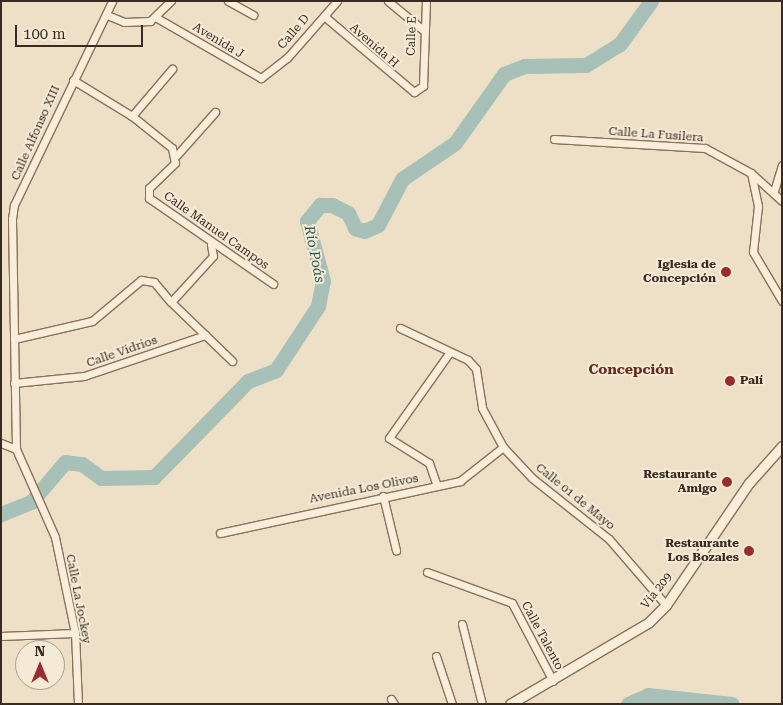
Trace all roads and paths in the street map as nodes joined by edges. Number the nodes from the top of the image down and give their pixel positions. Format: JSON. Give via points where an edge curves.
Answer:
{"nodes":[{"id":1,"x":112,"y":1,"type":"edge"},
{"id":2,"x":171,"y":1,"type":"edge"},
{"id":3,"x":228,"y":1,"type":"edge"},
{"id":4,"x":336,"y":1,"type":"edge"},
{"id":5,"x":388,"y":1,"type":"edge"},
{"id":6,"x":426,"y":1,"type":"edge"},
{"id":7,"x":106,"y":14,"type":"junction"},
{"id":8,"x":253,"y":15,"type":"dead end"},
{"id":9,"x":324,"y":16,"type":"junction"},
{"id":10,"x":158,"y":18,"type":"junction"},
{"id":11,"x":423,"y":30,"type":"junction"},
{"id":12,"x":172,"y":68,"type":"dead end"},
{"id":13,"x":268,"y":77,"type":"joint"},
{"id":14,"x":73,"y":80,"type":"junction"},
{"id":15,"x":410,"y":92,"type":"joint"},
{"id":16,"x":216,"y":112,"type":"dead end"},
{"id":17,"x":132,"y":116,"type":"junction"},
{"id":18,"x":554,"y":139,"type":"dead end"},
{"id":19,"x":176,"y":156,"type":"junction"},
{"id":20,"x":782,"y":165,"type":"edge"},
{"id":21,"x":751,"y":174,"type":"junction"},
{"id":22,"x":774,"y":191,"type":"junction"},
{"id":23,"x":782,"y":201,"type":"edge"},
{"id":24,"x":211,"y":244,"type":"junction"},
{"id":25,"x":1,"y":274,"type":"edge"},
{"id":26,"x":10,"y":275,"type":"junction"},
{"id":27,"x":273,"y":284,"type":"dead end"},
{"id":28,"x":782,"y":301,"type":"edge"},
{"id":29,"x":171,"y":302,"type":"junction"},
{"id":30,"x":400,"y":328,"type":"dead end"},
{"id":31,"x":205,"y":335,"type":"junction"},
{"id":32,"x":14,"y":339,"type":"junction"},
{"id":33,"x":450,"y":352,"type":"junction"},
{"id":34,"x":232,"y":361,"type":"dead end"},
{"id":35,"x":14,"y":383,"type":"junction"},
{"id":36,"x":1,"y":443,"type":"edge"},
{"id":37,"x":503,"y":446,"type":"junction"},
{"id":38,"x":782,"y":446,"type":"edge"},
{"id":39,"x":16,"y":449,"type":"junction"},
{"id":40,"x":437,"y":486,"type":"junction"},
{"id":41,"x":30,"y":488,"type":"joint"},
{"id":42,"x":383,"y":496,"type":"junction"},
{"id":43,"x":220,"y":533,"type":"dead end"},
{"id":44,"x":396,"y":550,"type":"dead end"},
{"id":45,"x":427,"y":572,"type":"dead end"},
{"id":46,"x":666,"y":605,"type":"junction"},
{"id":47,"x":462,"y":624,"type":"dead end"},
{"id":48,"x":75,"y":633,"type":"junction"},
{"id":49,"x":1,"y":636,"type":"edge"},
{"id":50,"x":436,"y":656,"type":"dead end"},
{"id":51,"x":553,"y":681,"type":"junction"},
{"id":52,"x":78,"y":704,"type":"edge"},
{"id":53,"x":452,"y":704,"type":"edge"},
{"id":54,"x":482,"y":704,"type":"edge"},
{"id":55,"x":510,"y":704,"type":"edge"}],
"edges":[{"from":1,"to":7,"type":"street","name":"Calle Alfonso XIII"},
{"from":2,"to":10,"type":"street"},
{"from":3,"to":8,"type":"street"},
{"from":4,"to":9,"type":"street","name":"Calle D"},
{"from":5,"to":11,"type":"street"},
{"from":6,"to":11,"type":"street","name":"Calle E"},
{"from":7,"to":10,"type":"street","via":[[134,23]]},
{"from":7,"to":14,"type":"street","name":"Calle Alfonso XIII"},
{"from":9,"to":13,"type":"street","name":"Calle D"},
{"from":9,"to":15,"type":"street","name":"Avenida H"},
{"from":10,"to":13,"type":"street","name":"Avenida J","via":[[255,77]]},
{"from":11,"to":15,"type":"street","name":"Calle E","via":[[423,86]]},
{"from":12,"to":17,"type":"street"},
{"from":14,"to":17,"type":"street"},
{"from":14,"to":26,"type":"street","name":"Calle Alfonso XIII","via":[[14,205]]},
{"from":16,"to":19,"type":"street"},
{"from":17,"to":19,"type":"street"},
{"from":18,"to":21,"type":"street","name":"Calle La Fusilera","via":[[705,148]]},
{"from":19,"to":24,"type":"street","name":"Calle Manuel Campos","via":[[176,163],[149,188],[149,198]]},
{"from":20,"to":22,"type":"street"},
{"from":21,"to":22,"type":"street","name":"Calle La Fusilera"},
{"from":21,"to":28,"type":"street","via":[[758,206],[753,252]]},
{"from":22,"to":23,"type":"street","name":"Calle La Fusilera"},
{"from":24,"to":27,"type":"street","name":"Calle Manuel Campos"},
{"from":24,"to":29,"type":"street","via":[[212,256]]},
{"from":25,"to":26,"type":"street"},
{"from":26,"to":32,"type":"street","name":"Calle Alfonso XIII"},
{"from":29,"to":31,"type":"street"},
{"from":29,"to":32,"type":"street","via":[[154,282],[141,280],[92,321]]},
{"from":30,"to":33,"type":"street","name":"Calle 01 de Mayo"},
{"from":31,"to":34,"type":"street"},
{"from":31,"to":35,"type":"street","name":"Calle Vidrios","via":[[84,376]]},
{"from":32,"to":35,"type":"street","name":"Calle Alfonso XIII"},
{"from":33,"to":37,"type":"street","name":"Calle 01 de Mayo","via":[[476,369],[482,408]]},
{"from":33,"to":40,"type":"street","via":[[389,438],[429,463]]},
{"from":35,"to":39,"type":"street","name":"Calle Alfonso XIII"},
{"from":36,"to":39,"type":"street"},
{"from":37,"to":40,"type":"street","name":"Avenida Los Olivos","via":[[460,481]]},
{"from":37,"to":46,"type":"street","name":"Calle 01 de Mayo","via":[[532,478],[609,539]]},
{"from":38,"to":46,"type":"main road","name":"Vía 209","via":[[749,483]]},
{"from":39,"to":41,"type":"street","name":"Calle Alfonso XIII"},
{"from":40,"to":42,"type":"street","name":"Avenida Los Olivos"},
{"from":41,"to":48,"type":"street","name":"Calle La Jockey","via":[[54,537]]},
{"from":42,"to":43,"type":"street","name":"Avenida Los Olivos"},
{"from":42,"to":44,"type":"street"},
{"from":45,"to":51,"type":"street","name":"Calle Talento","via":[[512,603]]},
{"from":46,"to":51,"type":"main road","name":"Vía 209","via":[[633,635]]},
{"from":47,"to":54,"type":"street"},
{"from":48,"to":49,"type":"street"},
{"from":48,"to":52,"type":"street","name":"Calle La Jockey"},
{"from":50,"to":53,"type":"street"},
{"from":51,"to":55,"type":"main road","name":"Vía 209"}]}
